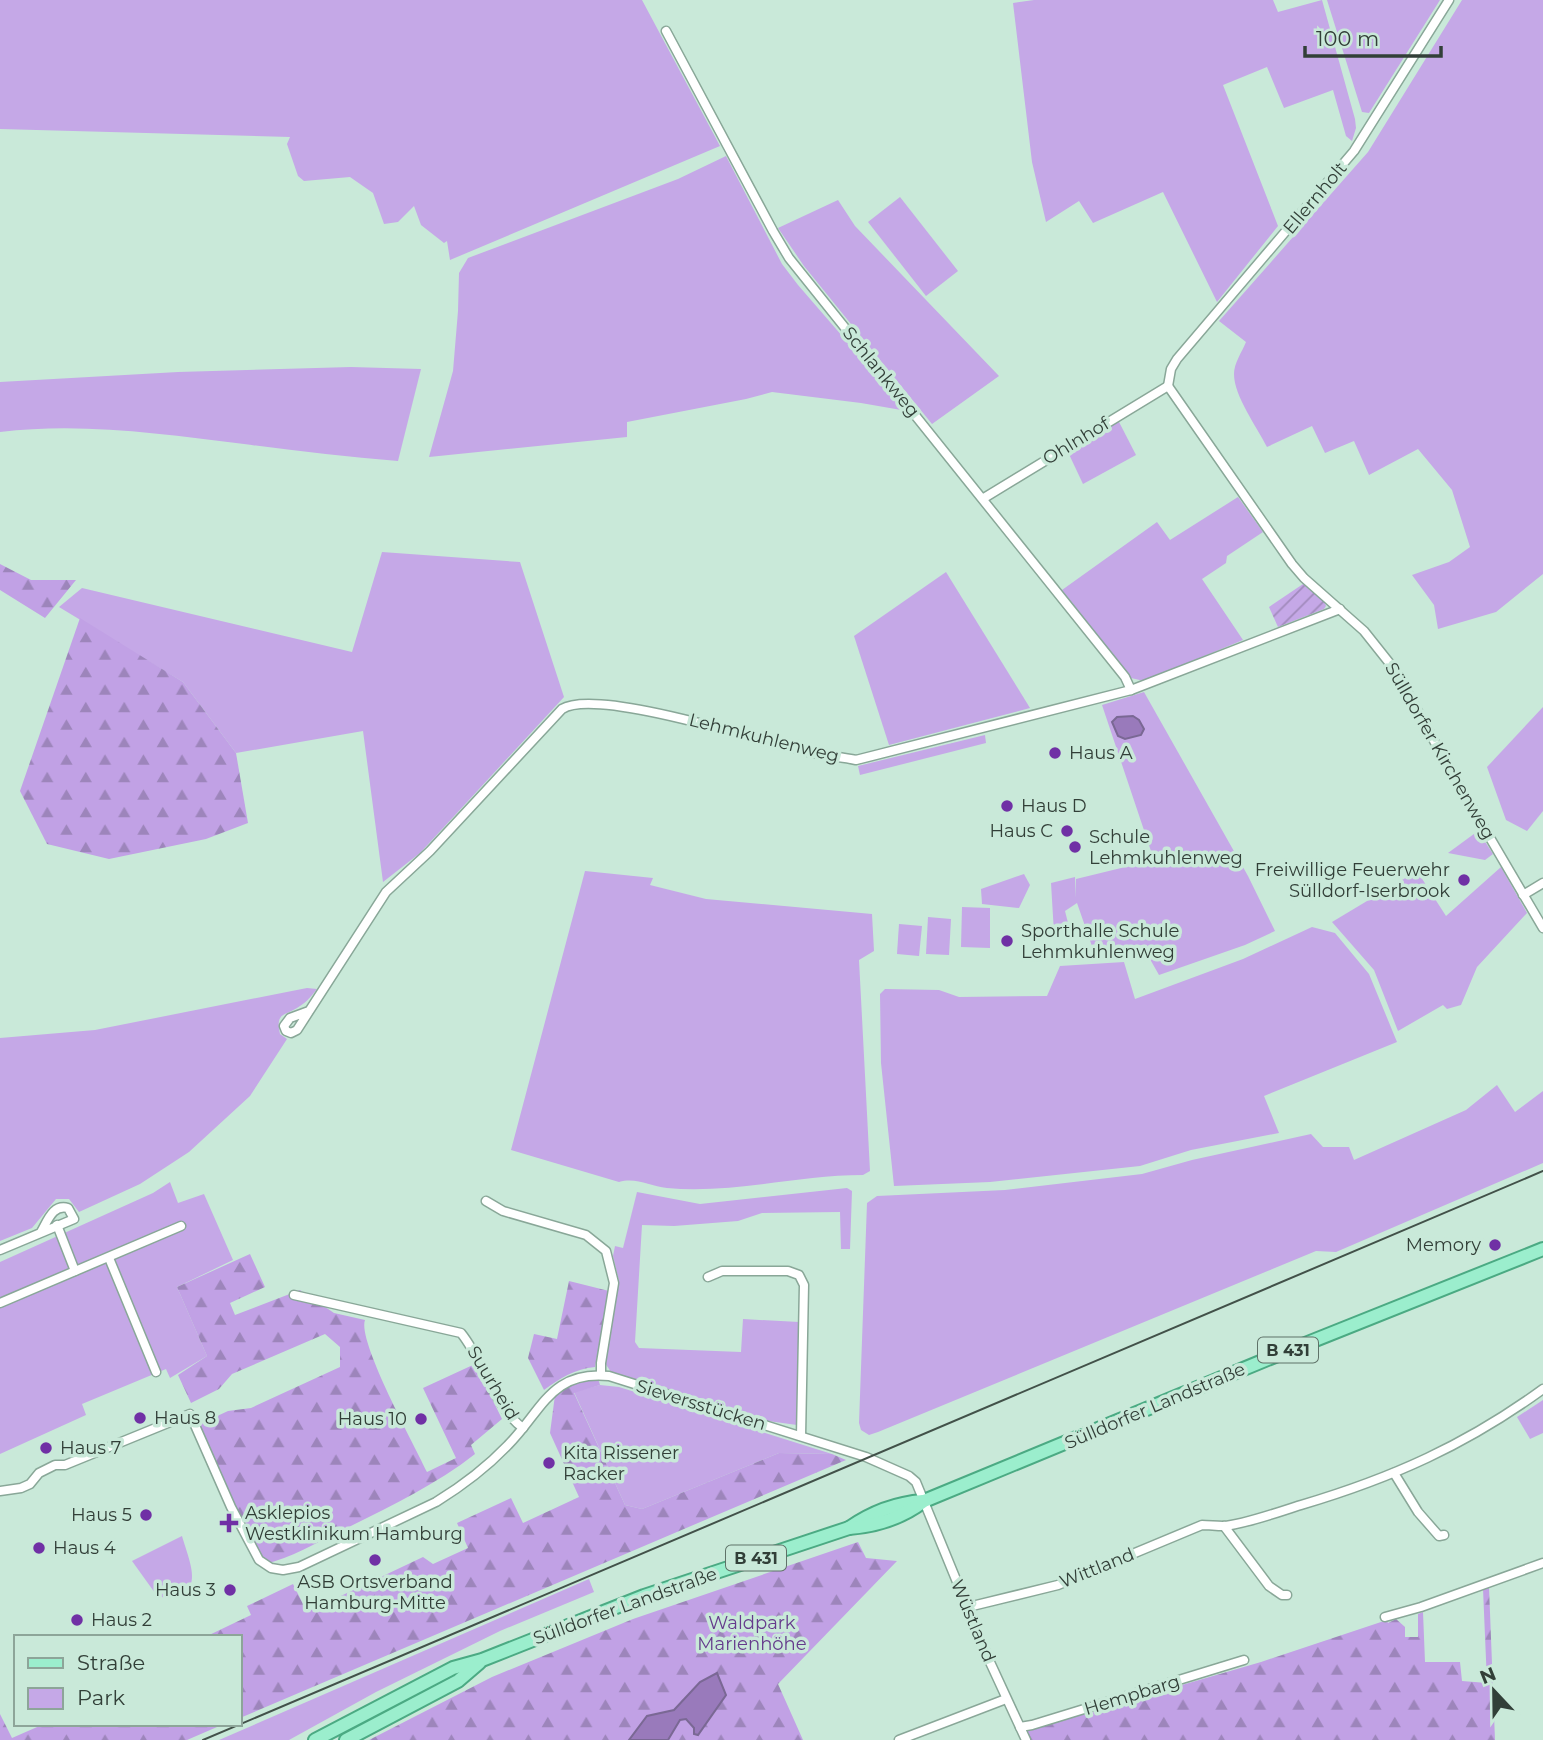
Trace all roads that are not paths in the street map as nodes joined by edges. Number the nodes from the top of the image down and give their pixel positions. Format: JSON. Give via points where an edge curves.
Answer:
{"nodes":[{"id":1,"x":1449,"y":0,"type":"edge"},
{"id":2,"x":667,"y":31,"type":"dead end"},
{"id":3,"x":1168,"y":386,"type":"junction"},
{"id":4,"x":984,"y":498,"type":"junction"},
{"id":5,"x":1340,"y":609,"type":"junction"},
{"id":6,"x":1131,"y":690,"type":"junction"},
{"id":7,"x":1543,"y":883,"type":"edge"},
{"id":8,"x":1523,"y":895,"type":"junction"},
{"id":9,"x":1543,"y":928,"type":"edge"},
{"id":10,"x":309,"y":1011,"type":"dead end"},
{"id":11,"x":486,"y":1201,"type":"dead end"},
{"id":12,"x":57,"y":1226,"type":"junction"},
{"id":13,"x":181,"y":1226,"type":"dead end"},
{"id":14,"x":41,"y":1232,"type":"junction"},
{"id":15,"x":1543,"y":1249,"type":"edge"},
{"id":16,"x":0,"y":1250,"type":"edge"},
{"id":17,"x":109,"y":1258,"type":"junction"},
{"id":18,"x":75,"y":1271,"type":"junction"},
{"id":19,"x":708,"y":1277,"type":"dead end"},
{"id":20,"x":294,"y":1295,"type":"dead end"},
{"id":21,"x":0,"y":1303,"type":"edge"},
{"id":22,"x":156,"y":1372,"type":"dead end"},
{"id":23,"x":601,"y":1375,"type":"junction"},
{"id":24,"x":1543,"y":1389,"type":"edge"},
{"id":25,"x":523,"y":1429,"type":"junction"},
{"id":26,"x":801,"y":1436,"type":"junction"},
{"id":27,"x":1394,"y":1473,"type":"junction"},
{"id":28,"x":0,"y":1491,"type":"edge"},
{"id":29,"x":924,"y":1501,"type":"junction"},
{"id":30,"x":1224,"y":1526,"type":"junction"},
{"id":31,"x":1444,"y":1535,"type":"dead end"},
{"id":32,"x":1543,"y":1563,"type":"edge"},
{"id":33,"x":1287,"y":1595,"type":"dead end"},
{"id":34,"x":968,"y":1607,"type":"junction"},
{"id":35,"x":1385,"y":1617,"type":"dead end"},
{"id":36,"x":482,"y":1660,"type":"junction"},
{"id":37,"x":1244,"y":1660,"type":"dead end"},
{"id":38,"x":1006,"y":1699,"type":"junction"},
{"id":39,"x":1020,"y":1727,"type":"junction"},
{"id":40,"x":315,"y":1740,"type":"edge"},
{"id":41,"x":346,"y":1740,"type":"edge"},
{"id":42,"x":899,"y":1740,"type":"edge"},
{"id":43,"x":1026,"y":1740,"type":"edge"}],
"edges":[{"from":1,"to":3,"type":"street","name":"Ellernholt","via":[[1354,151],[1177,359]]},
{"from":2,"to":4,"type":"street","name":"Schlankweg","via":[[789,258]]},
{"from":3,"to":4,"type":"street","name":"Ohlnhof"},
{"from":3,"to":5,"type":"street","name":"Sülldorfer Kirchenweg","via":[[1292,564]]},
{"from":4,"to":6,"type":"street","name":"Schlankweg"},
{"from":5,"to":6,"type":"street","name":"Lehmkuhlenweg"},
{"from":5,"to":8,"type":"street","name":"Sülldorfer Kirchenweg","via":[[1395,670]]},
{"from":6,"to":10,"type":"street","name":"Lehmkuhlenweg","via":[[856,760],[651,711],[569,704],[386,892]]},
{"from":7,"to":8,"type":"street"},
{"from":8,"to":9,"type":"street","name":"Sülldorfer Kirchenweg"},
{"from":11,"to":23,"type":"street","via":[[503,1212],[586,1235],[606,1251],[614,1283]]},
{"from":12,"to":14,"type":"street"},
{"from":12,"to":14,"type":"street","via":[[74,1219],[68,1208],[54,1210]]},
{"from":12,"to":18,"type":"street"},
{"from":13,"to":17,"type":"street"},
{"from":14,"to":16,"type":"street"},
{"from":15,"to":29,"type":"main road","name":"Sülldorfer Landstraße","number":"B 431"},
{"from":17,"to":18,"type":"street"},
{"from":17,"to":22,"type":"street"},
{"from":18,"to":21,"type":"street"},
{"from":19,"to":26,"type":"street","via":[[722,1271],[799,1275],[804,1285]]},
{"from":20,"to":25,"type":"street","name":"Suurheid","via":[[461,1333],[507,1414]]},
{"from":23,"to":25,"type":"street","name":"Sieversstücken","via":[[579,1377],[558,1387]]},
{"from":23,"to":26,"type":"street","name":"Sieversstücken"},
{"from":24,"to":27,"type":"street","name":"Wittland","via":[[1489,1427]]},
{"from":25,"to":28,"type":"street","name":"Suurheid","via":[[436,1502],[299,1567],[283,1570],[271,1569],[259,1560],[190,1413],[43,1470],[21,1488]]},
{"from":26,"to":29,"type":"street","name":"Sieversstücken","via":[[908,1476],[916,1482]]},
{"from":27,"to":30,"type":"street","name":"Wittland"},
{"from":27,"to":31,"type":"street","via":[[1418,1512],[1439,1536]]},
{"from":29,"to":34,"type":"street","name":"Wüstland"},
{"from":29,"to":36,"type":"main road","name":"Sülldorfer Landstraße","number":"B 431","via":[[904,1503],[849,1528],[644,1596]]},
{"from":30,"to":33,"type":"street","via":[[1269,1586]]},
{"from":30,"to":34,"type":"street","name":"Wittland","via":[[1202,1525],[1058,1585]]},
{"from":32,"to":35,"type":"street"},
{"from":34,"to":38,"type":"street","name":"Wüstland"},
{"from":36,"to":40,"type":"main road","name":"Sülldorfer Landstraße","number":"B 431","via":[[453,1668]]},
{"from":36,"to":41,"type":"main road","name":"Sülldorfer Landstraße","number":"B 431","via":[[458,1681]]},
{"from":37,"to":39,"type":"street","name":"Hempbarg"},
{"from":38,"to":39,"type":"street","name":"Wüstland"},
{"from":38,"to":42,"type":"street"},
{"from":39,"to":43,"type":"street","name":"Wüstland"}]}
